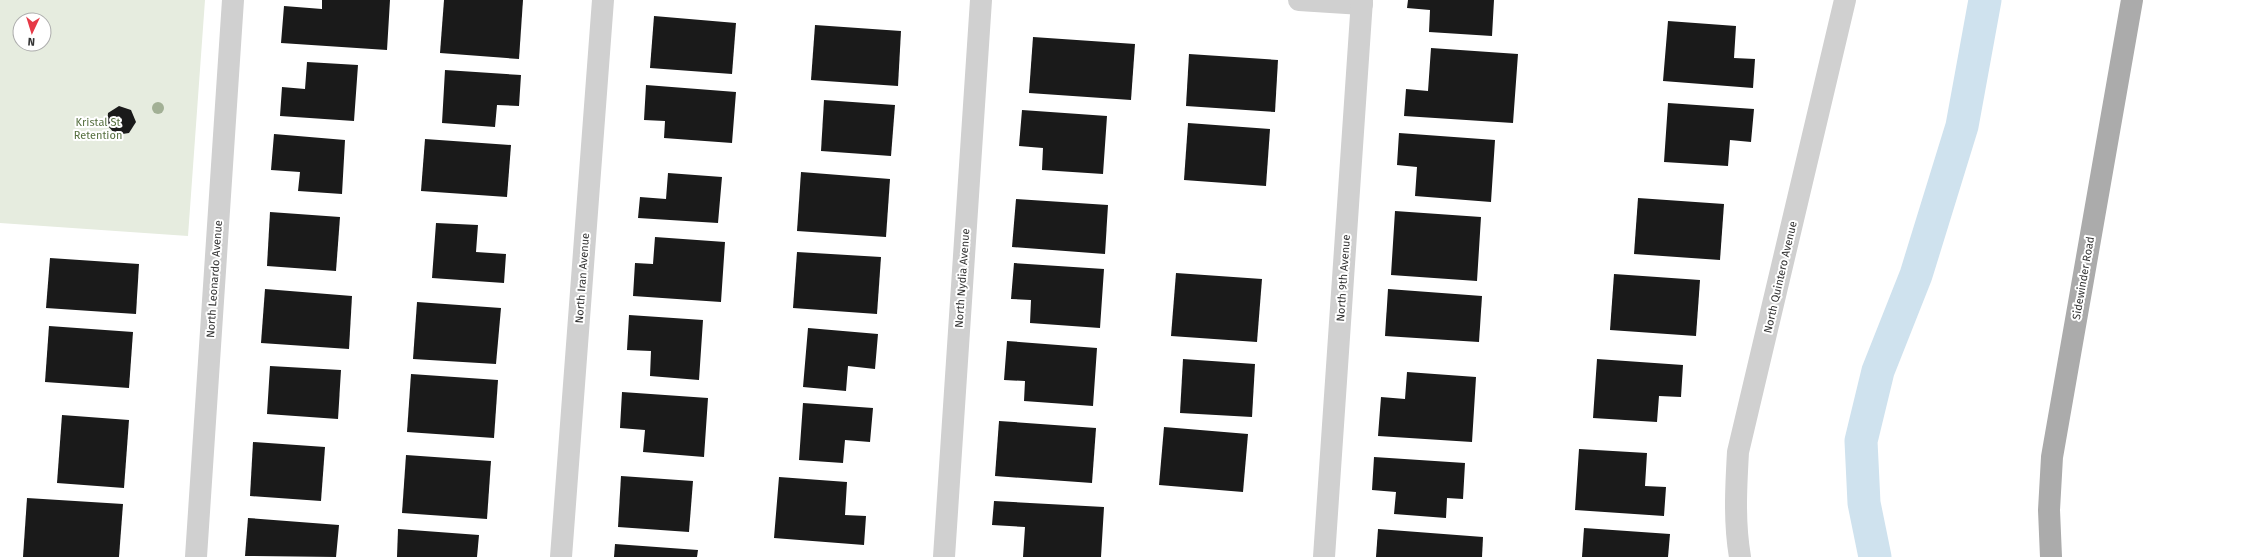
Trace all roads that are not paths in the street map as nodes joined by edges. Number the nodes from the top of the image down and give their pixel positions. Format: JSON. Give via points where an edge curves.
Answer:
{"nodes":[{"id":1,"x":233,"y":0,"type":"edge"},
{"id":2,"x":602,"y":0,"type":"edge"},
{"id":3,"x":981,"y":0,"type":"edge"},
{"id":4,"x":1299,"y":0,"type":"edge"},
{"id":5,"x":1845,"y":0,"type":"edge"},
{"id":6,"x":2132,"y":0,"type":"edge"},
{"id":7,"x":1362,"y":2,"type":"edge"},
{"id":8,"x":196,"y":557,"type":"edge"},
{"id":9,"x":561,"y":557,"type":"edge"},
{"id":10,"x":944,"y":557,"type":"edge"},
{"id":11,"x":1324,"y":557,"type":"edge"},
{"id":12,"x":1740,"y":557,"type":"edge"},
{"id":13,"x":2051,"y":557,"type":"edge"}],
"edges":[{"from":1,"to":8,"type":"street","name":"North Leonardo Avenue"},
{"from":2,"to":9,"type":"street","name":"North Iran Avenue"},
{"from":3,"to":10,"type":"street","name":"North Nydia Avenue"},
{"from":4,"to":7,"type":"street"},
{"from":5,"to":12,"type":"street","name":"North Quintero Avenue","via":[[1738,452],[1736,496]]},
{"from":6,"to":13,"type":"main road","name":"Sidewinder Road","via":[[2052,457],[2049,510]]},
{"from":7,"to":11,"type":"street","name":"North 9th Avenue"}]}
